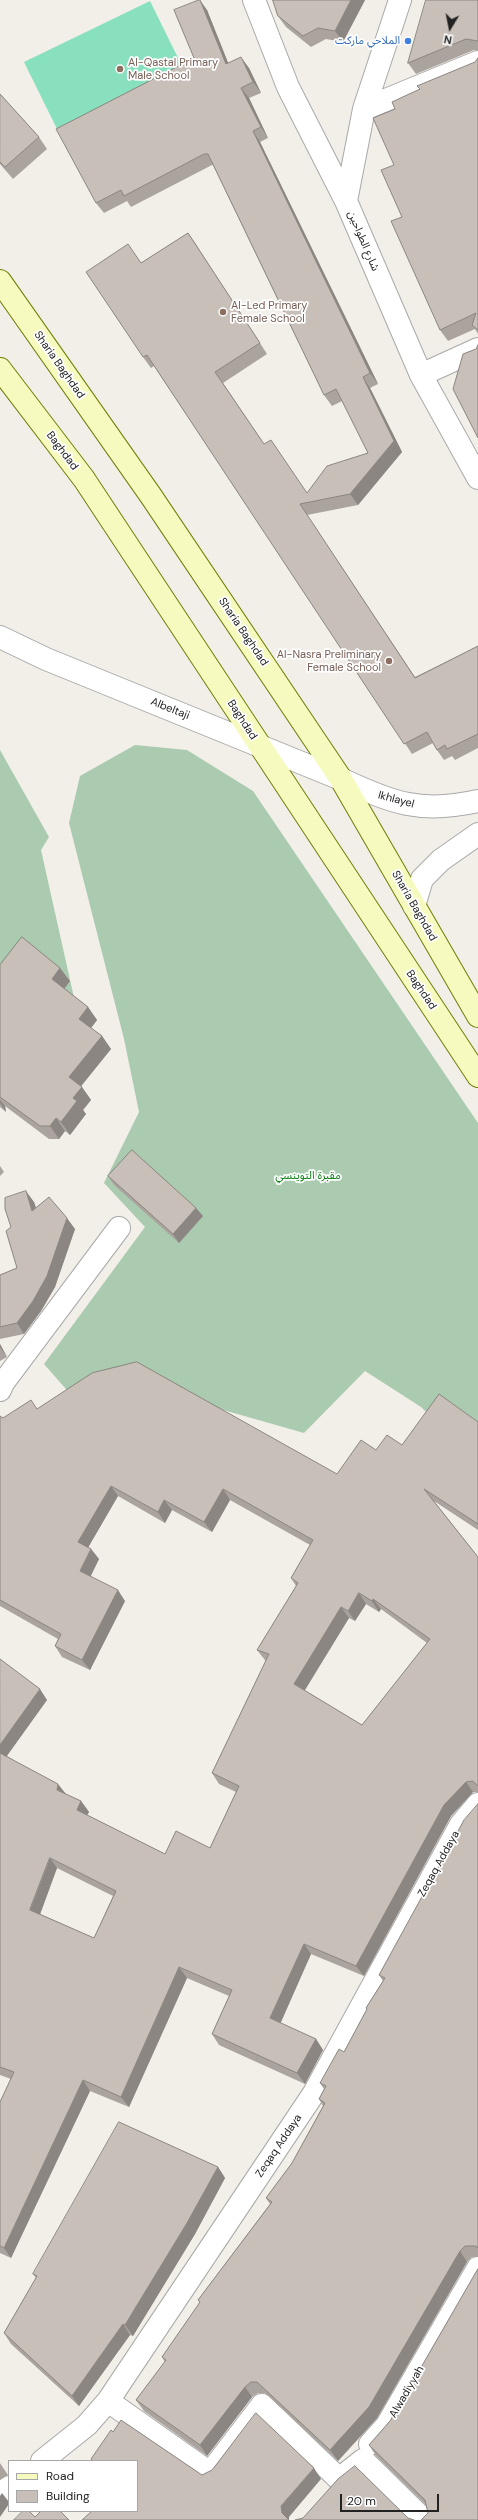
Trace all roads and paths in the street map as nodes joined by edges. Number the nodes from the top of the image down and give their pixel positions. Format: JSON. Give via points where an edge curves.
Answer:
{"nodes":[{"id":1,"x":254,"y":0,"type":"edge"},
{"id":2,"x":400,"y":0,"type":"edge"},
{"id":3,"x":478,"y":62,"type":"edge"},
{"id":4,"x":364,"y":108,"type":"junction"},
{"id":5,"x":346,"y":201,"type":"junction"},
{"id":6,"x":0,"y":281,"type":"edge"},
{"id":7,"x":478,"y":349,"type":"edge"},
{"id":8,"x":0,"y":369,"type":"edge"},
{"id":9,"x":421,"y":375,"type":"junction"},
{"id":10,"x":478,"y":478,"type":"edge"},
{"id":11,"x":0,"y":637,"type":"edge"},
{"id":12,"x":258,"y":745,"type":"junction"},
{"id":13,"x":341,"y":779,"type":"junction"},
{"id":14,"x":478,"y":801,"type":"edge"},
{"id":15,"x":478,"y":834,"type":"edge"},
{"id":16,"x":414,"y":906,"type":"junction"},
{"id":17,"x":478,"y":1016,"type":"edge"},
{"id":18,"x":478,"y":1076,"type":"edge"},
{"id":19,"x":119,"y":1228,"type":"dead end"},
{"id":20,"x":0,"y":1390,"type":"edge"},
{"id":21,"x":478,"y":1804,"type":"edge"},
{"id":22,"x":478,"y":2268,"type":"edge"},
{"id":23,"x":108,"y":2401,"type":"junction"},
{"id":24,"x":43,"y":2460,"type":"edge"},
{"id":25,"x":339,"y":2479,"type":"junction"},
{"id":26,"x":8,"y":2489,"type":"edge"},
{"id":27,"x":0,"y":2495,"type":"edge"},
{"id":28,"x":323,"y":2497,"type":"edge"},
{"id":29,"x":424,"y":2520,"type":"edge"}],
"edges":[{"from":1,"to":5,"type":"street","name":"شارع الطواحين","via":[[288,87]]},
{"from":2,"to":4,"type":"street"},
{"from":3,"to":4,"type":"street"},
{"from":4,"to":5,"type":"street"},
{"from":5,"to":9,"type":"street","name":"شارع الطواحين"},
{"from":6,"to":13,"type":"main road","name":"Sharia Baghdad","via":[[151,496]]},
{"from":7,"to":9,"type":"street"},
{"from":8,"to":12,"type":"main road","name":"Baghdad","via":[[84,479]]},
{"from":9,"to":10,"type":"street","name":"شارع الطواحين"},
{"from":11,"to":12,"type":"street","name":"Albeltaji","via":[[46,659]]},
{"from":12,"to":13,"type":"street","name":"Albeltaji"},
{"from":12,"to":18,"type":"main road","name":"Baghdad"},
{"from":13,"to":14,"type":"street","name":"Ikhlayel","via":[[381,798],[411,806],[451,807]]},
{"from":13,"to":16,"type":"main road","name":"Sharia Baghdad"},
{"from":15,"to":16,"type":"street","via":[[441,860],[422,879]]},
{"from":16,"to":17,"type":"main road","name":"Sharia Baghdad"},
{"from":19,"to":20,"type":"street"},
{"from":21,"to":23,"type":"street","name":"Zeqaq Addaya","via":[[461,1824],[314,2093]]},
{"from":22,"to":25,"type":"street","name":"Alwadiyyah","via":[[387,2425]]},
{"from":23,"to":24,"type":"street","name":"Zeqaq Addaya","via":[[87,2425]]},
{"from":23,"to":25,"type":"street","via":[[210,2472],[262,2404]]},
{"from":25,"to":28,"type":"street","name":"Alwadiyyah"},
{"from":25,"to":29,"type":"street","via":[[364,2460]]},
{"from":26,"to":27,"type":"street"}]}
